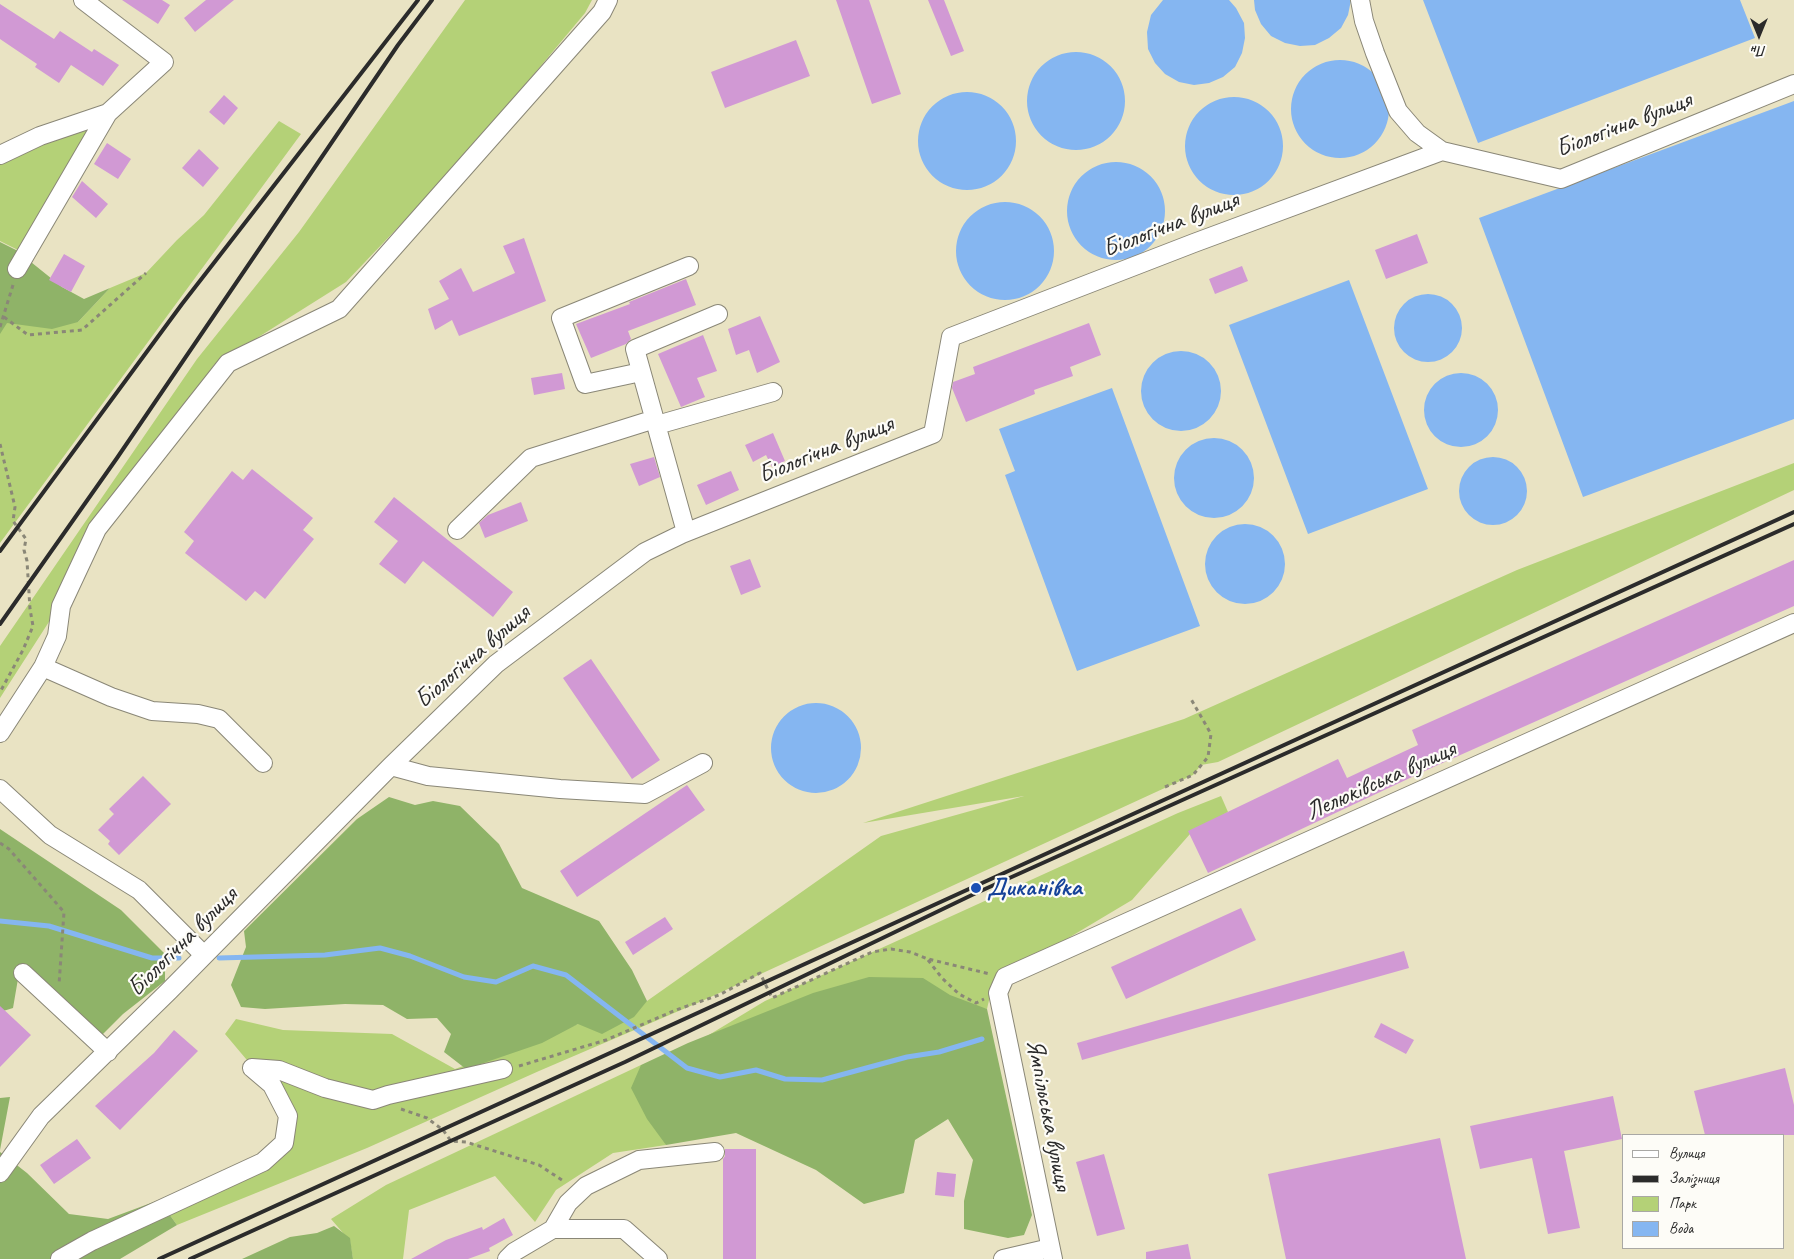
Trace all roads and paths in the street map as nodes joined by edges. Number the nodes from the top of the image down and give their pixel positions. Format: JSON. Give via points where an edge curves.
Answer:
{"nodes":[{"id":1,"x":83,"y":0,"type":"edge"},
{"id":2,"x":608,"y":0,"type":"edge"},
{"id":3,"x":1360,"y":0,"type":"edge"},
{"id":4,"x":1794,"y":84,"type":"edge"},
{"id":5,"x":108,"y":113,"type":"junction"},
{"id":6,"x":1442,"y":151,"type":"junction"},
{"id":7,"x":0,"y":155,"type":"edge"},
{"id":8,"x":689,"y":266,"type":"dead end"},
{"id":9,"x":17,"y":270,"type":"joint"},
{"id":10,"x":146,"y":273,"type":"dead end"},
{"id":11,"x":718,"y":314,"type":"dead end"},
{"id":12,"x":4,"y":317,"type":"junction"},
{"id":13,"x":0,"y":327,"type":"edge"},
{"id":14,"x":641,"y":372,"type":"junction"},
{"id":15,"x":773,"y":392,"type":"dead end"},
{"id":16,"x":656,"y":422,"type":"junction"},
{"id":17,"x":0,"y":444,"type":"edge"},
{"id":18,"x":457,"y":530,"type":"dead end"},
{"id":19,"x":686,"y":532,"type":"junction"},
{"id":20,"x":1794,"y":624,"type":"edge"},
{"id":21,"x":43,"y":667,"type":"junction"},
{"id":22,"x":0,"y":692,"type":"edge"},
{"id":23,"x":1191,"y":699,"type":"dead end"},
{"id":24,"x":0,"y":733,"type":"edge"},
{"id":25,"x":263,"y":762,"type":"dead end"},
{"id":26,"x":703,"y":763,"type":"dead end"},
{"id":27,"x":392,"y":766,"type":"junction"},
{"id":28,"x":1165,"y":787,"type":"dead end"},
{"id":29,"x":0,"y":789,"type":"edge"},
{"id":30,"x":0,"y":843,"type":"edge"},
{"id":31,"x":204,"y":955,"type":"junction"},
{"id":32,"x":928,"y":959,"type":"junction"},
{"id":33,"x":24,"y":973,"type":"dead end"},
{"id":34,"x":1001,"y":985,"type":"junction"},
{"id":35,"x":58,"y":1005,"type":"junction"},
{"id":36,"x":108,"y":1052,"type":"junction"},
{"id":37,"x":503,"y":1069,"type":"joint"},
{"id":38,"x":400,"y":1109,"type":"dead end"},
{"id":39,"x":715,"y":1152,"type":"dead end"},
{"id":40,"x":0,"y":1172,"type":"edge"},
{"id":41,"x":572,"y":1186,"type":"dead end"},
{"id":42,"x":553,"y":1229,"type":"junction"},
{"id":43,"x":1051,"y":1254,"type":"edge"},
{"id":44,"x":60,"y":1259,"type":"edge"},
{"id":45,"x":506,"y":1259,"type":"edge"},
{"id":46,"x":658,"y":1259,"type":"edge"},
{"id":47,"x":1003,"y":1259,"type":"edge"}],
"edges":[{"from":1,"to":5,"type":"street","via":[[164,62]]},
{"from":2,"to":21,"type":"street","via":[[602,12],[339,308],[228,363],[97,529],[61,606],[57,636]]},
{"from":3,"to":6,"type":"street","via":[[1367,29],[1398,111],[1417,133]]},
{"from":4,"to":6,"type":"street","name":"Біологічна вулиця","via":[[1561,179]]},
{"from":5,"to":7,"type":"street","via":[[40,136]]},
{"from":5,"to":9,"type":"street"},
{"from":6,"to":19,"type":"street","name":"Біологічна вулиця","via":[[951,337],[933,434]]},
{"from":8,"to":14,"type":"street","via":[[561,318],[585,384]]},
{"from":9,"to":12,"type":"path"},
{"from":10,"to":12,"type":"path","via":[[82,330],[28,335]]},
{"from":11,"to":14,"type":"street","via":[[634,349]]},
{"from":12,"to":13,"type":"path"},
{"from":14,"to":16,"type":"street"},
{"from":15,"to":16,"type":"street"},
{"from":16,"to":18,"type":"street","via":[[531,458]]},
{"from":16,"to":19,"type":"street"},
{"from":17,"to":22,"type":"path","via":[[15,507],[13,521],[26,539],[24,550],[32,626]]},
{"from":19,"to":27,"type":"street","name":"Біологічна вулиця","via":[[645,552],[496,664]]},
{"from":20,"to":34,"type":"street","name":"Лелюківська вулиця"},
{"from":21,"to":24,"type":"street"},
{"from":21,"to":25,"type":"street","via":[[152,711],[198,714],[218,719]]},
{"from":23,"to":28,"type":"path","via":[[1212,734],[1208,757],[1193,775]]},
{"from":26,"to":27,"type":"street","via":[[645,794],[428,776]]},
{"from":27,"to":31,"type":"street","name":"Біологічна вулиця"},
{"from":29,"to":31,"type":"street","via":[[50,835],[139,890]]},
{"from":30,"to":35,"type":"path","via":[[9,849],[64,912]]},
{"from":31,"to":36,"type":"street","name":"Біологічна вулиця"},
{"from":32,"to":34,"type":"path"},
{"from":32,"to":34,"type":"path","via":[[942,978],[960,994],[976,1002]]},
{"from":32,"to":37,"type":"path","via":[[891,949],[872,952],[772,998],[760,973],[720,995],[590,1046]]},
{"from":33,"to":35,"type":"street"},
{"from":34,"to":43,"type":"street","name":"Ямпільська вулиця"},
{"from":35,"to":36,"type":"street"},
{"from":36,"to":40,"type":"street","name":"Біологічна вулиця","via":[[41,1116]]},
{"from":37,"to":44,"type":"street","via":[[373,1100],[325,1088],[279,1070],[252,1068],[272,1085],[288,1116],[284,1143],[263,1162]]},
{"from":38,"to":41,"type":"path","via":[[427,1118],[451,1140],[539,1165]]},
{"from":39,"to":42,"type":"street","via":[[639,1160],[586,1186],[568,1203]]},
{"from":42,"to":45,"type":"street"},
{"from":42,"to":46,"type":"street","via":[[624,1229]]},
{"from":43,"to":47,"type":"street","name":"Ямпільська вулиця"}]}
